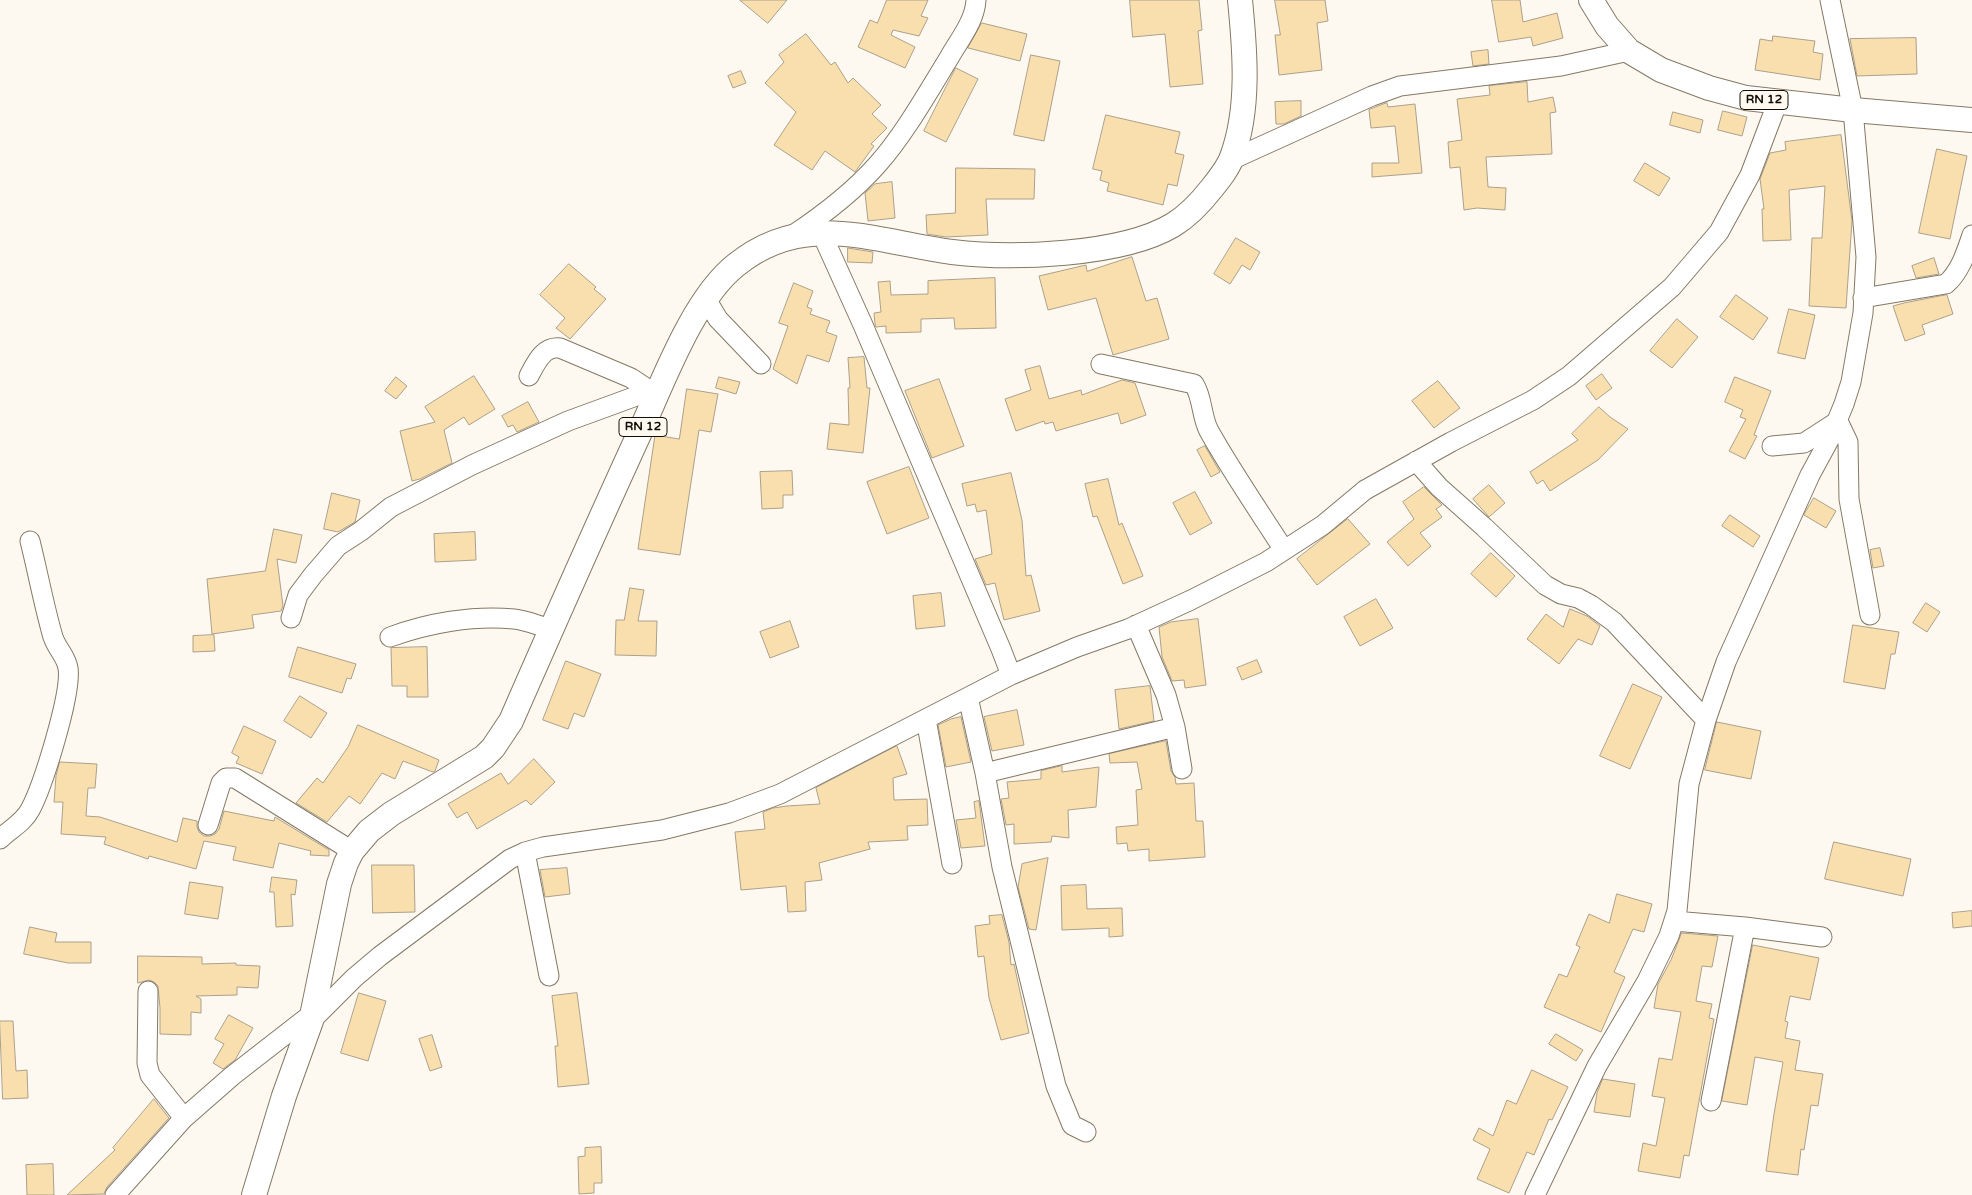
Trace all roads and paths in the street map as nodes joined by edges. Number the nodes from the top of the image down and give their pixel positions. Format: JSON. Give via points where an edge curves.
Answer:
{"nodes":[{"id":1,"x":976,"y":0,"type":"edge"},
{"id":2,"x":1240,"y":0,"type":"edge"},
{"id":3,"x":1591,"y":0,"type":"edge"},
{"id":4,"x":1830,"y":0,"type":"edge"},
{"id":5,"x":1629,"y":51,"type":"junction"},
{"id":6,"x":1778,"y":102,"type":"junction"},
{"id":7,"x":1853,"y":110,"type":"junction"},
{"id":8,"x":1972,"y":120,"type":"edge"},
{"id":9,"x":1231,"y":160,"type":"junction"},
{"id":10,"x":821,"y":232,"type":"junction"},
{"id":11,"x":793,"y":235,"type":"junction"},
{"id":12,"x":1972,"y":235,"type":"edge"},
{"id":13,"x":1864,"y":298,"type":"junction"},
{"id":14,"x":706,"y":299,"type":"junction"},
{"id":15,"x":761,"y":364,"type":"dead end"},
{"id":16,"x":1102,"y":364,"type":"dead end"},
{"id":17,"x":529,"y":376,"type":"dead end"},
{"id":18,"x":655,"y":388,"type":"junction"},
{"id":19,"x":1838,"y":421,"type":"junction"},
{"id":20,"x":1772,"y":446,"type":"dead end"},
{"id":21,"x":1416,"y":462,"type":"junction"},
{"id":22,"x":30,"y":541,"type":"dead end"},
{"id":23,"x":1284,"y":550,"type":"junction"},
{"id":24,"x":1870,"y":615,"type":"dead end"},
{"id":25,"x":291,"y":618,"type":"dead end"},
{"id":26,"x":1136,"y":625,"type":"junction"},
{"id":27,"x":551,"y":629,"type":"junction"},
{"id":28,"x":390,"y":637,"type":"dead end"},
{"id":29,"x":1011,"y":675,"type":"junction"},
{"id":30,"x":968,"y":697,"type":"junction"},
{"id":31,"x":926,"y":719,"type":"junction"},
{"id":32,"x":1706,"y":720,"type":"junction"},
{"id":33,"x":1175,"y":727,"type":"junction"},
{"id":34,"x":1182,"y":769,"type":"dead end"},
{"id":35,"x":985,"y":773,"type":"junction"},
{"id":36,"x":208,"y":825,"type":"dead end"},
{"id":37,"x":0,"y":839,"type":"edge"},
{"id":38,"x":352,"y":851,"type":"junction"},
{"id":39,"x":524,"y":852,"type":"junction"},
{"id":40,"x":952,"y":864,"type":"dead end"},
{"id":41,"x":1674,"y":921,"type":"junction"},
{"id":42,"x":1745,"y":927,"type":"junction"},
{"id":43,"x":1822,"y":937,"type":"dead end"},
{"id":44,"x":549,"y":976,"type":"dead end"},
{"id":45,"x":148,"y":991,"type":"dead end"},
{"id":46,"x":312,"y":1017,"type":"junction"},
{"id":47,"x":1711,"y":1101,"type":"dead end"},
{"id":48,"x":184,"y":1118,"type":"junction"},
{"id":49,"x":1086,"y":1132,"type":"dead end"},
{"id":50,"x":115,"y":1195,"type":"edge"},
{"id":51,"x":254,"y":1195,"type":"edge"},
{"id":52,"x":1535,"y":1195,"type":"edge"}],
"edges":[{"from":1,"to":11,"type":"street","via":[[971,20],[891,149],[825,213]]},
{"from":2,"to":9,"type":"main road","number":"RN 12","via":[[1244,87]]},
{"from":3,"to":5,"type":"main road","number":"RN 12","via":[[1607,26]]},
{"from":4,"to":7,"type":"street"},
{"from":5,"to":6,"type":"main road","number":"RN 12","via":[[1661,70],[1708,88]]},
{"from":5,"to":9,"type":"street","via":[[1561,66],[1400,86]]},
{"from":6,"to":7,"type":"main road","number":"RN 12"},
{"from":6,"to":21,"type":"street","via":[[1734,207],[1719,232],[1672,287],[1569,376],[1533,400]]},
{"from":7,"to":8,"type":"main road","number":"RN 12"},
{"from":7,"to":13,"type":"street","via":[[1866,257]]},
{"from":9,"to":10,"type":"main road","number":"RN 12","via":[[1196,207],[1174,224],[1125,244],[1078,251],[971,254],[919,248],[855,234]]},
{"from":10,"to":11,"type":"main road","number":"RN 12"},
{"from":10,"to":29,"type":"street"},
{"from":11,"to":14,"type":"main road","number":"RN 12","via":[[770,244],[737,264]]},
{"from":12,"to":13,"type":"street","via":[[1962,262],[1946,284]]},
{"from":13,"to":19,"type":"street","via":[[1851,382]]},
{"from":14,"to":15,"type":"street","via":[[718,319]]},
{"from":14,"to":18,"type":"main road","number":"RN 12"},
{"from":16,"to":23,"type":"street","via":[[1194,384],[1199,391],[1208,429]]},
{"from":17,"to":18,"type":"street","via":[[545,352],[560,348]]},
{"from":18,"to":25,"type":"street","via":[[568,421],[391,507],[338,546],[298,595]]},
{"from":18,"to":27,"type":"main road","number":"RN 12"},
{"from":19,"to":20,"type":"street","via":[[1804,443]]},
{"from":19,"to":24,"type":"street","via":[[1848,442],[1848,499]]},
{"from":19,"to":32,"type":"street","via":[[1810,475],[1730,654]]},
{"from":21,"to":23,"type":"street","via":[[1366,490],[1323,525]]},
{"from":21,"to":32,"type":"street","via":[[1545,585],[1584,601],[1614,622]]},
{"from":22,"to":37,"type":"street","via":[[54,641],[66,658],[66,701],[30,811],[22,822]]},
{"from":23,"to":26,"type":"street","via":[[1266,562]]},
{"from":26,"to":29,"type":"street"},
{"from":26,"to":33,"type":"street","via":[[1166,696]]},
{"from":27,"to":28,"type":"street","via":[[515,619],[469,619],[405,631]]},
{"from":27,"to":38,"type":"main road","number":"RN 12","via":[[511,722],[493,748],[475,764],[391,814],[369,831]]},
{"from":29,"to":30,"type":"street"},
{"from":30,"to":31,"type":"street"},
{"from":30,"to":35,"type":"street"},
{"from":31,"to":39,"type":"street","via":[[780,794],[729,813],[662,830]]},
{"from":31,"to":40,"type":"street"},
{"from":32,"to":41,"type":"street","via":[[1689,784]]},
{"from":33,"to":34,"type":"street"},
{"from":33,"to":35,"type":"street"},
{"from":35,"to":49,"type":"street","via":[[1002,867],[1056,1086],[1072,1125]]},
{"from":36,"to":38,"type":"street","via":[[220,783],[226,778],[235,778]]},
{"from":38,"to":46,"type":"main road","number":"RN 12","via":[[340,884]]},
{"from":39,"to":44,"type":"street"},
{"from":39,"to":46,"type":"street","via":[[380,956]]},
{"from":41,"to":42,"type":"street"},
{"from":41,"to":52,"type":"street","via":[[1647,981],[1597,1066]]},
{"from":42,"to":43,"type":"street"},
{"from":42,"to":47,"type":"street"},
{"from":45,"to":48,"type":"street","via":[[147,1064],[150,1075]]},
{"from":46,"to":48,"type":"street","via":[[232,1076]]},
{"from":46,"to":51,"type":"main road","number":"RN 12"},
{"from":48,"to":50,"type":"street"}]}
